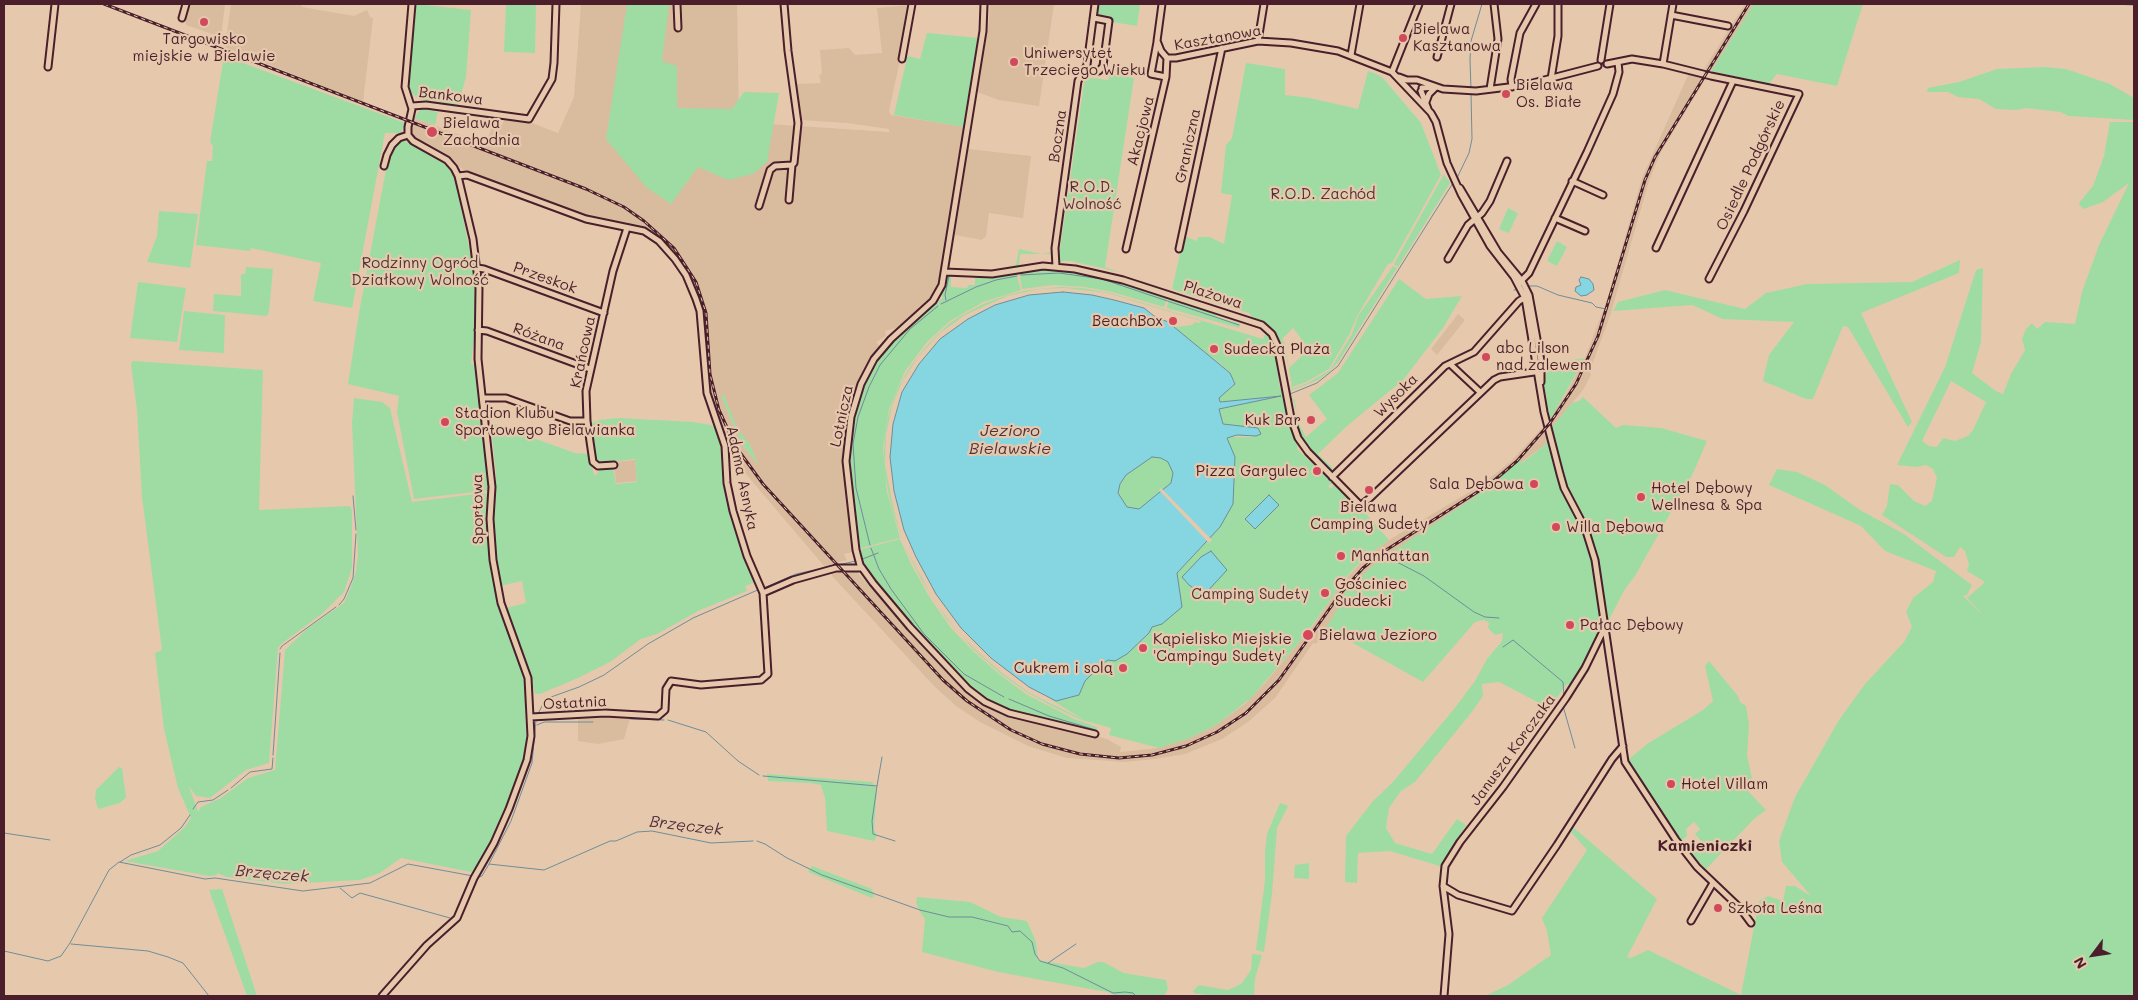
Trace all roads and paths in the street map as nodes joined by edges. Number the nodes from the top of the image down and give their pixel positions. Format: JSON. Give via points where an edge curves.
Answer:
{"nodes":[{"id":1,"x":55,"y":4,"type":"edge"},
{"id":2,"x":186,"y":4,"type":"edge"},
{"id":3,"x":412,"y":4,"type":"edge"},
{"id":4,"x":556,"y":4,"type":"edge"},
{"id":5,"x":677,"y":4,"type":"edge"},
{"id":6,"x":784,"y":4,"type":"edge"},
{"id":7,"x":912,"y":4,"type":"edge"},
{"id":8,"x":984,"y":4,"type":"edge"},
{"id":9,"x":1095,"y":4,"type":"edge"},
{"id":10,"x":1162,"y":4,"type":"edge"},
{"id":11,"x":1264,"y":4,"type":"edge"},
{"id":12,"x":1360,"y":4,"type":"edge"},
{"id":13,"x":1419,"y":4,"type":"edge"},
{"id":14,"x":1451,"y":4,"type":"edge"},
{"id":15,"x":1494,"y":4,"type":"edge"},
{"id":16,"x":1536,"y":4,"type":"edge"},
{"id":17,"x":1558,"y":4,"type":"edge"},
{"id":18,"x":1610,"y":4,"type":"edge"},
{"id":19,"x":1673,"y":4,"type":"edge"},
{"id":20,"x":1670,"y":15,"type":"junction"},
{"id":21,"x":182,"y":18,"type":"dead end"},
{"id":22,"x":1094,"y":18,"type":"junction"},
{"id":23,"x":1728,"y":26,"type":"dead end"},
{"id":24,"x":678,"y":28,"type":"dead end"},
{"id":25,"x":1157,"y":41,"type":"junction"},
{"id":26,"x":1258,"y":41,"type":"junction"},
{"id":27,"x":1222,"y":48,"type":"junction"},
{"id":28,"x":1161,"y":51,"type":"joint"},
{"id":29,"x":1351,"y":55,"type":"junction"},
{"id":30,"x":1437,"y":57,"type":"dead end"},
{"id":31,"x":1167,"y":58,"type":"junction"},
{"id":32,"x":902,"y":59,"type":"dead end"},
{"id":33,"x":1600,"y":60,"type":"junction"},
{"id":34,"x":1618,"y":62,"type":"junction"},
{"id":35,"x":1607,"y":64,"type":"junction"},
{"id":36,"x":1663,"y":64,"type":"junction"},
{"id":37,"x":1598,"y":66,"type":"junction"},
{"id":38,"x":48,"y":67,"type":"dead end"},
{"id":39,"x":1085,"y":70,"type":"junction"},
{"id":40,"x":1394,"y":74,"type":"junction"},
{"id":41,"x":1166,"y":77,"type":"junction"},
{"id":42,"x":1551,"y":79,"type":"junction"},
{"id":43,"x":1412,"y":80,"type":"junction"},
{"id":44,"x":1733,"y":81,"type":"junction"},
{"id":45,"x":1420,"y":82,"type":"junction"},
{"id":46,"x":1436,"y":87,"type":"junction"},
{"id":47,"x":1512,"y":87,"type":"junction"},
{"id":48,"x":1408,"y":88,"type":"junction"},
{"id":49,"x":1421,"y":89,"type":"junction"},
{"id":50,"x":1490,"y":89,"type":"junction"},
{"id":51,"x":1414,"y":93,"type":"junction"},
{"id":52,"x":1426,"y":102,"type":"junction"},
{"id":53,"x":412,"y":106,"type":"junction"},
{"id":54,"x":1428,"y":109,"type":"junction"},
{"id":55,"x":408,"y":135,"type":"junction"},
{"id":56,"x":1506,"y":160,"type":"dead end"},
{"id":57,"x":792,"y":165,"type":"junction"},
{"id":58,"x":384,"y":166,"type":"dead end"},
{"id":59,"x":458,"y":176,"type":"junction"},
{"id":60,"x":1572,"y":181,"type":"junction"},
{"id":61,"x":1603,"y":195,"type":"dead end"},
{"id":62,"x":789,"y":200,"type":"dead end"},
{"id":63,"x":759,"y":206,"type":"dead end"},
{"id":64,"x":1476,"y":218,"type":"junction"},
{"id":65,"x":1555,"y":218,"type":"junction"},
{"id":66,"x":627,"y":228,"type":"junction"},
{"id":67,"x":1585,"y":231,"type":"dead end"},
{"id":68,"x":1126,"y":248,"type":"dead end"},
{"id":69,"x":1656,"y":248,"type":"dead end"},
{"id":70,"x":1179,"y":250,"type":"dead end"},
{"id":71,"x":1448,"y":259,"type":"dead end"},
{"id":72,"x":1056,"y":267,"type":"junction"},
{"id":73,"x":477,"y":268,"type":"junction"},
{"id":74,"x":945,"y":272,"type":"junction"},
{"id":75,"x":1709,"y":279,"type":"dead end"},
{"id":76,"x":1520,"y":282,"type":"junction"},
{"id":77,"x":1527,"y":296,"type":"junction"},
{"id":78,"x":604,"y":313,"type":"junction"},
{"id":79,"x":478,"y":330,"type":"junction"},
{"id":80,"x":1450,"y":364,"type":"junction"},
{"id":81,"x":590,"y":369,"type":"junction"},
{"id":82,"x":1539,"y":371,"type":"junction"},
{"id":83,"x":1480,"y":392,"type":"junction"},
{"id":84,"x":483,"y":398,"type":"junction"},
{"id":85,"x":588,"y":421,"type":"junction"},
{"id":86,"x":614,"y":464,"type":"dead end"},
{"id":87,"x":1332,"y":477,"type":"junction"},
{"id":88,"x":860,"y":566,"type":"junction"},
{"id":89,"x":762,"y":590,"type":"junction"},
{"id":90,"x":1605,"y":626,"type":"junction"},
{"id":91,"x":1607,"y":636,"type":"junction"},
{"id":92,"x":1598,"y":640,"type":"junction"},
{"id":93,"x":768,"y":674,"type":"joint"},
{"id":94,"x":535,"y":717,"type":"junction"},
{"id":95,"x":1095,"y":734,"type":"dead end"},
{"id":96,"x":1623,"y":746,"type":"junction"},
{"id":97,"x":1713,"y":883,"type":"junction"},
{"id":98,"x":1443,"y":886,"type":"junction"},
{"id":99,"x":1691,"y":921,"type":"dead end"},
{"id":100,"x":1751,"y":923,"type":"dead end"},
{"id":101,"x":382,"y":996,"type":"edge"},
{"id":102,"x":1444,"y":996,"type":"edge"}],
"edges":[{"from":1,"to":38,"type":"street"},
{"from":2,"to":21,"type":"street"},
{"from":3,"to":53,"type":"street","name":"Bankowa","via":[[405,87]]},
{"from":4,"to":53,"type":"street","name":"Bankowa","via":[[552,79],[529,119],[435,106]]},
{"from":5,"to":24,"type":"street"},
{"from":6,"to":57,"type":"street","via":[[798,123]]},
{"from":7,"to":32,"type":"street"},
{"from":8,"to":74,"type":"street","name":"Lotnicza","via":[[983,31]]},
{"from":9,"to":22,"type":"street","name":"Boczna"},
{"from":10,"to":25,"type":"street","name":"Akacjowa"},
{"from":11,"to":26,"type":"street"},
{"from":12,"to":29,"type":"street"},
{"from":13,"to":40,"type":"street"},
{"from":14,"to":30,"type":"street"},
{"from":15,"to":50,"type":"street","via":[[1498,39]]},
{"from":16,"to":47,"type":"street","via":[[1520,33]]},
{"from":17,"to":42,"type":"street","via":[[1558,36]]},
{"from":18,"to":33,"type":"street"},
{"from":19,"to":20,"type":"street"},
{"from":20,"to":23,"type":"street"},
{"from":20,"to":36,"type":"street"},
{"from":22,"to":39,"type":"street","name":"Boczna"},
{"from":22,"to":39,"type":"street","via":[[1109,21],[1103,66],[1099,71]]},
{"from":25,"to":28,"type":"street","name":"Akacjowa"},
{"from":25,"to":41,"type":"street","name":"Akacjowa","via":[[1151,74]]},
{"from":26,"to":27,"type":"street","name":"Kasztanowa"},
{"from":26,"to":29,"type":"street","name":"Kasztanowa","via":[[1304,45]]},
{"from":27,"to":31,"type":"street","name":"Kasztanowa"},
{"from":27,"to":70,"type":"street","name":"Graniczna"},
{"from":28,"to":31,"type":"street","name":"Kasztanowa"},
{"from":29,"to":40,"type":"street","name":"Kasztanowa"},
{"from":31,"to":41,"type":"street","name":"Akacjowa"},
{"from":33,"to":35,"type":"street"},
{"from":33,"to":37,"type":"street"},
{"from":34,"to":35,"type":"street"},
{"from":34,"to":36,"type":"street","name":"Osiedle Podgórskie","via":[[1632,59]]},
{"from":34,"to":60,"type":"street","via":[[1619,72],[1613,94]]},
{"from":35,"to":37,"type":"street","via":[[1604,69]]},
{"from":36,"to":44,"type":"street","name":"Osiedle Podgórskie"},
{"from":37,"to":42,"type":"street"},
{"from":39,"to":72,"type":"street","name":"Boczna","via":[[1078,80],[1055,248]]},
{"from":40,"to":43,"type":"street","name":"Kasztanowa"},
{"from":40,"to":48,"type":"street","name":"Kasztanowa"},
{"from":41,"to":68,"type":"street","name":"Akacjowa"},
{"from":42,"to":47,"type":"street"},
{"from":43,"to":45,"type":"street"},
{"from":43,"to":48,"type":"street"},
{"from":44,"to":69,"type":"street"},
{"from":44,"to":75,"type":"street","name":"Osiedle Podgórskie","via":[[1799,94]]},
{"from":45,"to":46,"type":"street"},
{"from":45,"to":49,"type":"street"},
{"from":46,"to":49,"type":"street"},
{"from":46,"to":50,"type":"street","via":[[1458,91]]},
{"from":46,"to":52,"type":"street"},
{"from":47,"to":50,"type":"street"},
{"from":48,"to":51,"type":"street"},
{"from":49,"to":51,"type":"street"},
{"from":49,"to":52,"type":"street"},
{"from":51,"to":54,"type":"street"},
{"from":52,"to":54,"type":"street"},
{"from":53,"to":55,"type":"street"},
{"from":54,"to":64,"type":"street","via":[[1436,122],[1446,163]]},
{"from":55,"to":58,"type":"street","via":[[392,145]]},
{"from":55,"to":59,"type":"street","name":"Sportowa","via":[[447,160]]},
{"from":56,"to":64,"type":"street","via":[[1490,201]]},
{"from":57,"to":62,"type":"street"},
{"from":57,"to":63,"type":"street","via":[[774,166],[770,170]]},
{"from":59,"to":66,"type":"street","name":"Adama Asnyka","via":[[467,175],[586,219]]},
{"from":59,"to":73,"type":"street","name":"Sportowa"},
{"from":60,"to":61,"type":"street"},
{"from":60,"to":65,"type":"street"},
{"from":64,"to":71,"type":"street","via":[[1468,225]]},
{"from":64,"to":76,"type":"street","via":[[1494,253]]},
{"from":65,"to":67,"type":"street"},
{"from":65,"to":76,"type":"street","via":[[1529,273]]},
{"from":66,"to":78,"type":"street","name":"Krańcowa"},
{"from":66,"to":89,"type":"street","name":"Adama Asnyka","via":[[644,231],[659,241],[686,275],[696,299],[702,325],[707,393],[725,446],[733,512]]},
{"from":72,"to":74,"type":"street","name":"Plażowa","via":[[990,274]]},
{"from":72,"to":87,"type":"street","name":"Plażowa","via":[[1118,278],[1265,327],[1278,346],[1295,432],[1304,448]]},
{"from":73,"to":78,"type":"street","name":"Przeskok"},
{"from":73,"to":79,"type":"street","name":"Sportowa"},
{"from":74,"to":88,"type":"street","name":"Lotnicza","via":[[936,297],[878,354],[857,394],[846,461]]},
{"from":76,"to":77,"type":"street"},
{"from":77,"to":80,"type":"street","name":"Wysoka","via":[[1478,349]]},
{"from":77,"to":82,"type":"street"},
{"from":78,"to":81,"type":"street","name":"Krańcowa"},
{"from":79,"to":81,"type":"street","name":"Różana"},
{"from":79,"to":84,"type":"street","name":"Sportowa"},
{"from":80,"to":83,"type":"street"},
{"from":80,"to":87,"type":"street","name":"Wysoka"},
{"from":81,"to":85,"type":"street","name":"Krańcowa","via":[[586,391]]},
{"from":82,"to":83,"type":"street","via":[[1500,377]]},
{"from":82,"to":90,"type":"street","via":[[1544,412],[1564,488],[1585,528],[1595,560]]},
{"from":83,"to":87,"type":"street","name":"Plażowa","via":[[1361,504]]},
{"from":84,"to":85,"type":"street","via":[[506,398],[570,422]]},
{"from":84,"to":94,"type":"street","name":"Sportowa","via":[[492,488],[492,560],[501,603],[527,673]]},
{"from":85,"to":86,"type":"street","name":"Krańcowa","via":[[594,462],[598,466]]},
{"from":88,"to":89,"type":"street","via":[[836,568]]},
{"from":88,"to":95,"type":"street","name":"Lotnicza","via":[[940,661],[984,702],[1009,712]]},
{"from":89,"to":93,"type":"street","name":"Adama Asnyka"},
{"from":90,"to":91,"type":"street"},
{"from":90,"to":92,"type":"street","name":"Janusza Korczaka"},
{"from":91,"to":92,"type":"street"},
{"from":91,"to":96,"type":"street"},
{"from":92,"to":98,"type":"street","name":"Janusza Korczaka","via":[[1564,700],[1449,858],[1443,874]]},
{"from":93,"to":94,"type":"street","name":"Ostatnia","via":[[754,682],[698,685],[672,680],[666,686],[666,708],[654,716]]},
{"from":94,"to":101,"type":"street","name":"Sportowa","via":[[519,784],[457,918],[427,945]]},
{"from":96,"to":97,"type":"street","via":[[1625,762],[1636,780],[1676,840]]},
{"from":96,"to":98,"type":"street","via":[[1512,911],[1458,895]]},
{"from":97,"to":99,"type":"street"},
{"from":97,"to":100,"type":"street"},
{"from":98,"to":102,"type":"street","name":"Janusza Korczaka","via":[[1449,934]]}]}
